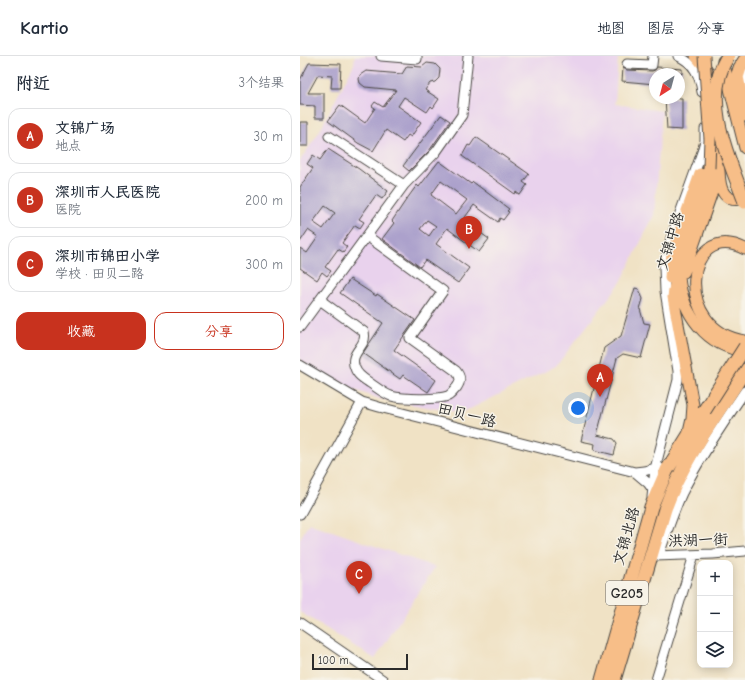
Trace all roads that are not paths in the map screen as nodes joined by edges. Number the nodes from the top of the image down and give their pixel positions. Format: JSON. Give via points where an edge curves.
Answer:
{"nodes":[{"id":1,"x":381,"y":56,"type":"edge"},
{"id":2,"x":417,"y":56,"type":"edge"},
{"id":3,"x":468,"y":56,"type":"edge"},
{"id":4,"x":653,"y":56,"type":"edge"},
{"id":5,"x":678,"y":56,"type":"edge"},
{"id":6,"x":696,"y":56,"type":"edge"},
{"id":7,"x":704,"y":56,"type":"edge"},
{"id":8,"x":724,"y":58,"type":"edge"},
{"id":9,"x":745,"y":60,"type":"edge"},
{"id":10,"x":627,"y":64,"type":"dead end"},
{"id":11,"x":745,"y":74,"type":"edge"},
{"id":12,"x":745,"y":84,"type":"edge"},
{"id":13,"x":745,"y":115,"type":"edge"},
{"id":14,"x":717,"y":121,"type":"junction"},
{"id":15,"x":329,"y":136,"type":"dead end"},
{"id":16,"x":744,"y":144,"type":"edge"},
{"id":17,"x":714,"y":166,"type":"junction"},
{"id":18,"x":404,"y":185,"type":"junction"},
{"id":19,"x":745,"y":198,"type":"edge"},
{"id":20,"x":745,"y":202,"type":"edge"},
{"id":21,"x":366,"y":236,"type":"junction"},
{"id":22,"x":745,"y":249,"type":"edge"},
{"id":23,"x":677,"y":293,"type":"junction"},
{"id":24,"x":320,"y":300,"type":"junction"},
{"id":25,"x":300,"y":327,"type":"edge"},
{"id":26,"x":745,"y":341,"type":"edge"},
{"id":27,"x":745,"y":347,"type":"edge"},
{"id":28,"x":745,"y":351,"type":"edge"},
{"id":29,"x":300,"y":365,"type":"edge"},
{"id":30,"x":745,"y":370,"type":"edge"},
{"id":31,"x":745,"y":378,"type":"edge"},
{"id":32,"x":738,"y":391,"type":"edge"},
{"id":33,"x":362,"y":402,"type":"junction"},
{"id":34,"x":689,"y":434,"type":"junction"},
{"id":35,"x":675,"y":457,"type":"junction"},
{"id":36,"x":655,"y":469,"type":"junction"},
{"id":37,"x":635,"y":472,"type":"junction"},
{"id":38,"x":653,"y":490,"type":"junction"},
{"id":39,"x":651,"y":506,"type":"junction"},
{"id":40,"x":300,"y":514,"type":"edge"},
{"id":41,"x":745,"y":552,"type":"edge"},
{"id":42,"x":694,"y":554,"type":"junction"},
{"id":43,"x":655,"y":556,"type":"junction"},
{"id":44,"x":300,"y":623,"type":"edge"},
{"id":45,"x":383,"y":680,"type":"edge"},
{"id":46,"x":602,"y":680,"type":"edge"},
{"id":47,"x":614,"y":680,"type":"edge"},
{"id":48,"x":656,"y":680,"type":"edge"}],
"edges":[{"from":1,"to":2,"type":"street","via":[[417,59]]},
{"from":3,"to":18,"type":"street","via":[[462,115],[436,152]]},
{"from":4,"to":10,"type":"street","via":[[652,65]]},
{"from":5,"to":36,"type":"street","via":[[689,63],[699,76],[704,141],[666,256],[665,291],[678,380]]},
{"from":6,"to":14,"type":"main road","via":[[709,73]]},
{"from":7,"to":17,"type":"main road","name":"文锦中路","bridge":true},
{"from":8,"to":14,"type":"highway","bridge":true,"via":[[718,80]]},
{"from":8,"to":16,"type":"main road"},
{"from":9,"to":13,"type":"highway","via":[[737,77]]},
{"from":11,"to":12,"type":"street"},
{"from":14,"to":17,"type":"main road","bridge":true},
{"from":14,"to":20,"type":"highway","bridge":true},
{"from":14,"to":23,"type":"main road","via":[[712,143],[672,253],[670,273]]},
{"from":15,"to":18,"type":"street"},
{"from":17,"to":19,"type":"main road","via":[[724,194],[734,199]]},
{"from":17,"to":23,"type":"main road","via":[[714,186]]},
{"from":17,"to":23,"type":"main road","name":"文锦中路","via":[[704,186],[680,258],[676,277]]},
{"from":18,"to":21,"type":"street"},
{"from":21,"to":24,"type":"street"},
{"from":21,"to":24,"type":"street","via":[[443,292],[410,338],[456,371],[460,383],[450,395],[429,399],[396,397],[384,393],[361,377],[355,368],[354,358],[366,338],[364,332]]},
{"from":22,"to":26,"type":"main road","via":[[728,244],[713,247],[702,256],[694,280],[699,306],[710,324],[730,337]]},
{"from":23,"to":28,"type":"main road","via":[[702,331],[722,346]]},
{"from":23,"to":34,"type":"main road","name":"文锦中路","via":[[693,405]]},
{"from":24,"to":25,"type":"street"},
{"from":27,"to":34,"type":"highway","name":"文锦北路","number":"G205","bridge":true},
{"from":29,"to":33,"type":"street","name":"田贝一路"},
{"from":30,"to":32,"type":"highway","number":"G205"},
{"from":31,"to":32,"type":"highway"},
{"from":32,"to":43,"type":"street","via":[[682,493]]},
{"from":32,"to":43,"type":"highway","name":"文锦北路","number":"G205","via":[[715,418],[673,488],[665,509]]},
{"from":33,"to":37,"type":"street","name":"田贝一路"},
{"from":33,"to":40,"type":"street"},
{"from":34,"to":35,"type":"highway","name":"文锦北路","number":"G205"},
{"from":35,"to":36,"type":"street","name":"田贝一路"},
{"from":35,"to":39,"type":"highway","name":"文锦北路","number":"G205"},
{"from":36,"to":37,"type":"street","name":"田贝一路"},
{"from":36,"to":38,"type":"street"},
{"from":37,"to":38,"type":"street","name":"田贝一路"},
{"from":38,"to":39,"type":"street"},
{"from":39,"to":46,"type":"highway","name":"文锦北路","number":"G205"},
{"from":41,"to":42,"type":"street","name":"洪湖一街"},
{"from":42,"to":43,"type":"street","name":"洪湖一街"},
{"from":42,"to":48,"type":"street"},
{"from":43,"to":47,"type":"highway","name":"文锦北路","number":"G205"},
{"from":44,"to":45,"type":"street"}]}
